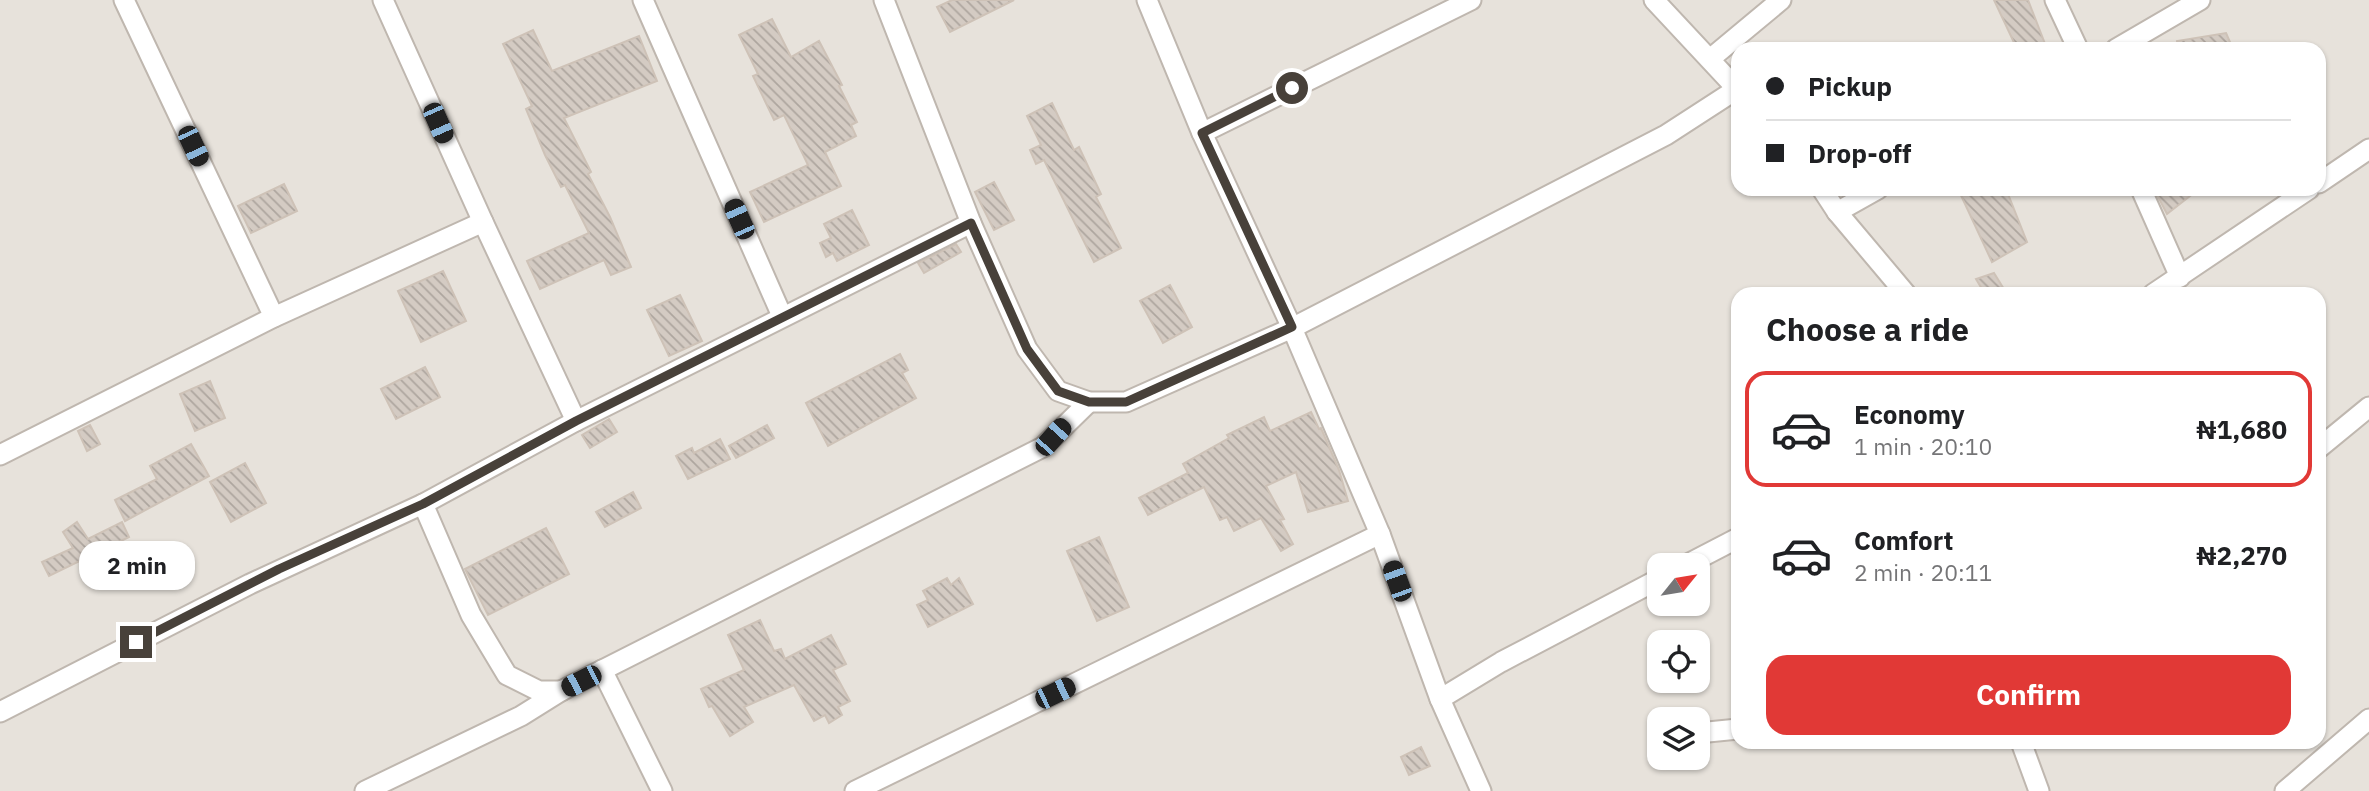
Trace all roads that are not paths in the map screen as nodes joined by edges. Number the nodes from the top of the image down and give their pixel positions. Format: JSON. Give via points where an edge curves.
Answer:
{"nodes":[{"id":1,"x":124,"y":0,"type":"edge"},
{"id":2,"x":383,"y":0,"type":"edge"},
{"id":3,"x":642,"y":0,"type":"edge"},
{"id":4,"x":884,"y":0,"type":"edge"},
{"id":5,"x":1147,"y":0,"type":"edge"},
{"id":6,"x":1471,"y":0,"type":"edge"},
{"id":7,"x":1654,"y":0,"type":"edge"},
{"id":8,"x":1781,"y":0,"type":"edge"},
{"id":9,"x":2056,"y":0,"type":"edge"},
{"id":10,"x":2200,"y":0,"type":"edge"},
{"id":11,"x":1731,"y":42,"type":"edge"},
{"id":12,"x":1731,"y":42,"type":"edge"},
{"id":13,"x":2074,"y":42,"type":"edge"},
{"id":14,"x":2128,"y":42,"type":"edge"},
{"id":15,"x":1710,"y":60,"type":"junction"},
{"id":16,"x":1731,"y":83,"type":"edge"},
{"id":17,"x":1731,"y":93,"type":"edge"},
{"id":18,"x":1202,"y":133,"type":"junction"},
{"id":19,"x":2369,"y":149,"type":"edge"},
{"id":20,"x":2326,"y":178,"type":"edge"},
{"id":21,"x":1827,"y":196,"type":"edge"},
{"id":22,"x":1866,"y":196,"type":"edge"},
{"id":23,"x":2144,"y":196,"type":"edge"},
{"id":24,"x":2299,"y":196,"type":"edge"},
{"id":25,"x":1837,"y":212,"type":"junction"},
{"id":26,"x":483,"y":222,"type":"junction"},
{"id":27,"x":971,"y":223,"type":"junction"},
{"id":28,"x":2180,"y":277,"type":"junction"},
{"id":29,"x":1900,"y":287,"type":"edge"},
{"id":30,"x":2164,"y":287,"type":"edge"},
{"id":31,"x":782,"y":316,"type":"junction"},
{"id":32,"x":274,"y":317,"type":"junction"},
{"id":33,"x":1292,"y":327,"type":"junction"},
{"id":34,"x":1089,"y":402,"type":"junction"},
{"id":35,"x":2369,"y":407,"type":"edge"},
{"id":36,"x":576,"y":421,"type":"junction"},
{"id":37,"x":2326,"y":441,"type":"edge"},
{"id":38,"x":0,"y":456,"type":"edge"},
{"id":39,"x":423,"y":504,"type":"junction"},
{"id":40,"x":1380,"y":534,"type":"junction"},
{"id":41,"x":1731,"y":542,"type":"edge"},
{"id":42,"x":1709,"y":553,"type":"edge"},
{"id":43,"x":1647,"y":585,"type":"edge"},
{"id":44,"x":602,"y":670,"type":"junction"},
{"id":45,"x":561,"y":691,"type":"junction"},
{"id":46,"x":1440,"y":699,"type":"junction"},
{"id":47,"x":0,"y":712,"type":"edge"},
{"id":48,"x":2369,"y":719,"type":"edge"},
{"id":49,"x":1731,"y":730,"type":"edge"},
{"id":50,"x":1710,"y":732,"type":"edge"},
{"id":51,"x":2024,"y":749,"type":"edge"},
{"id":52,"x":365,"y":791,"type":"edge"},
{"id":53,"x":662,"y":791,"type":"edge"},
{"id":54,"x":855,"y":791,"type":"edge"},
{"id":55,"x":1481,"y":791,"type":"edge"},
{"id":56,"x":2039,"y":791,"type":"edge"},
{"id":57,"x":2285,"y":791,"type":"edge"}],
"edges":[{"from":1,"to":32,"type":"street"},
{"from":2,"to":26,"type":"street"},
{"from":3,"to":31,"type":"street"},
{"from":4,"to":27,"type":"street"},
{"from":5,"to":18,"type":"street"},
{"from":6,"to":18,"type":"street"},
{"from":7,"to":15,"type":"street"},
{"from":8,"to":11,"type":"street"},
{"from":9,"to":13,"type":"street"},
{"from":10,"to":14,"type":"street"},
{"from":12,"to":15,"type":"street"},
{"from":15,"to":16,"type":"street"},
{"from":17,"to":33,"type":"street","via":[[1666,135]]},
{"from":18,"to":33,"type":"street"},
{"from":19,"to":20,"type":"street"},
{"from":21,"to":25,"type":"street"},
{"from":22,"to":25,"type":"street"},
{"from":23,"to":28,"type":"street"},
{"from":24,"to":28,"type":"street"},
{"from":25,"to":29,"type":"street"},
{"from":26,"to":32,"type":"street"},
{"from":26,"to":36,"type":"street"},
{"from":27,"to":31,"type":"street"},
{"from":27,"to":34,"type":"street","via":[[1027,349],[1058,391]]},
{"from":28,"to":30,"type":"street"},
{"from":31,"to":36,"type":"street"},
{"from":32,"to":38,"type":"street"},
{"from":33,"to":34,"type":"street","via":[[1126,402]]},
{"from":33,"to":40,"type":"street"},
{"from":34,"to":44,"type":"street","via":[[1043,447]]},
{"from":35,"to":37,"type":"street"},
{"from":36,"to":39,"type":"street"},
{"from":39,"to":45,"type":"street","via":[[471,615],[507,675],[539,691]]},
{"from":39,"to":47,"type":"street","via":[[250,584]]},
{"from":40,"to":46,"type":"street"},
{"from":40,"to":54,"type":"street"},
{"from":41,"to":42,"type":"street"},
{"from":43,"to":46,"type":"street"},
{"from":44,"to":45,"type":"street"},
{"from":44,"to":53,"type":"street"},
{"from":45,"to":52,"type":"street","via":[[521,716]]},
{"from":46,"to":55,"type":"street"},
{"from":48,"to":57,"type":"street"},
{"from":49,"to":50,"type":"street"},
{"from":51,"to":56,"type":"street"}]}
